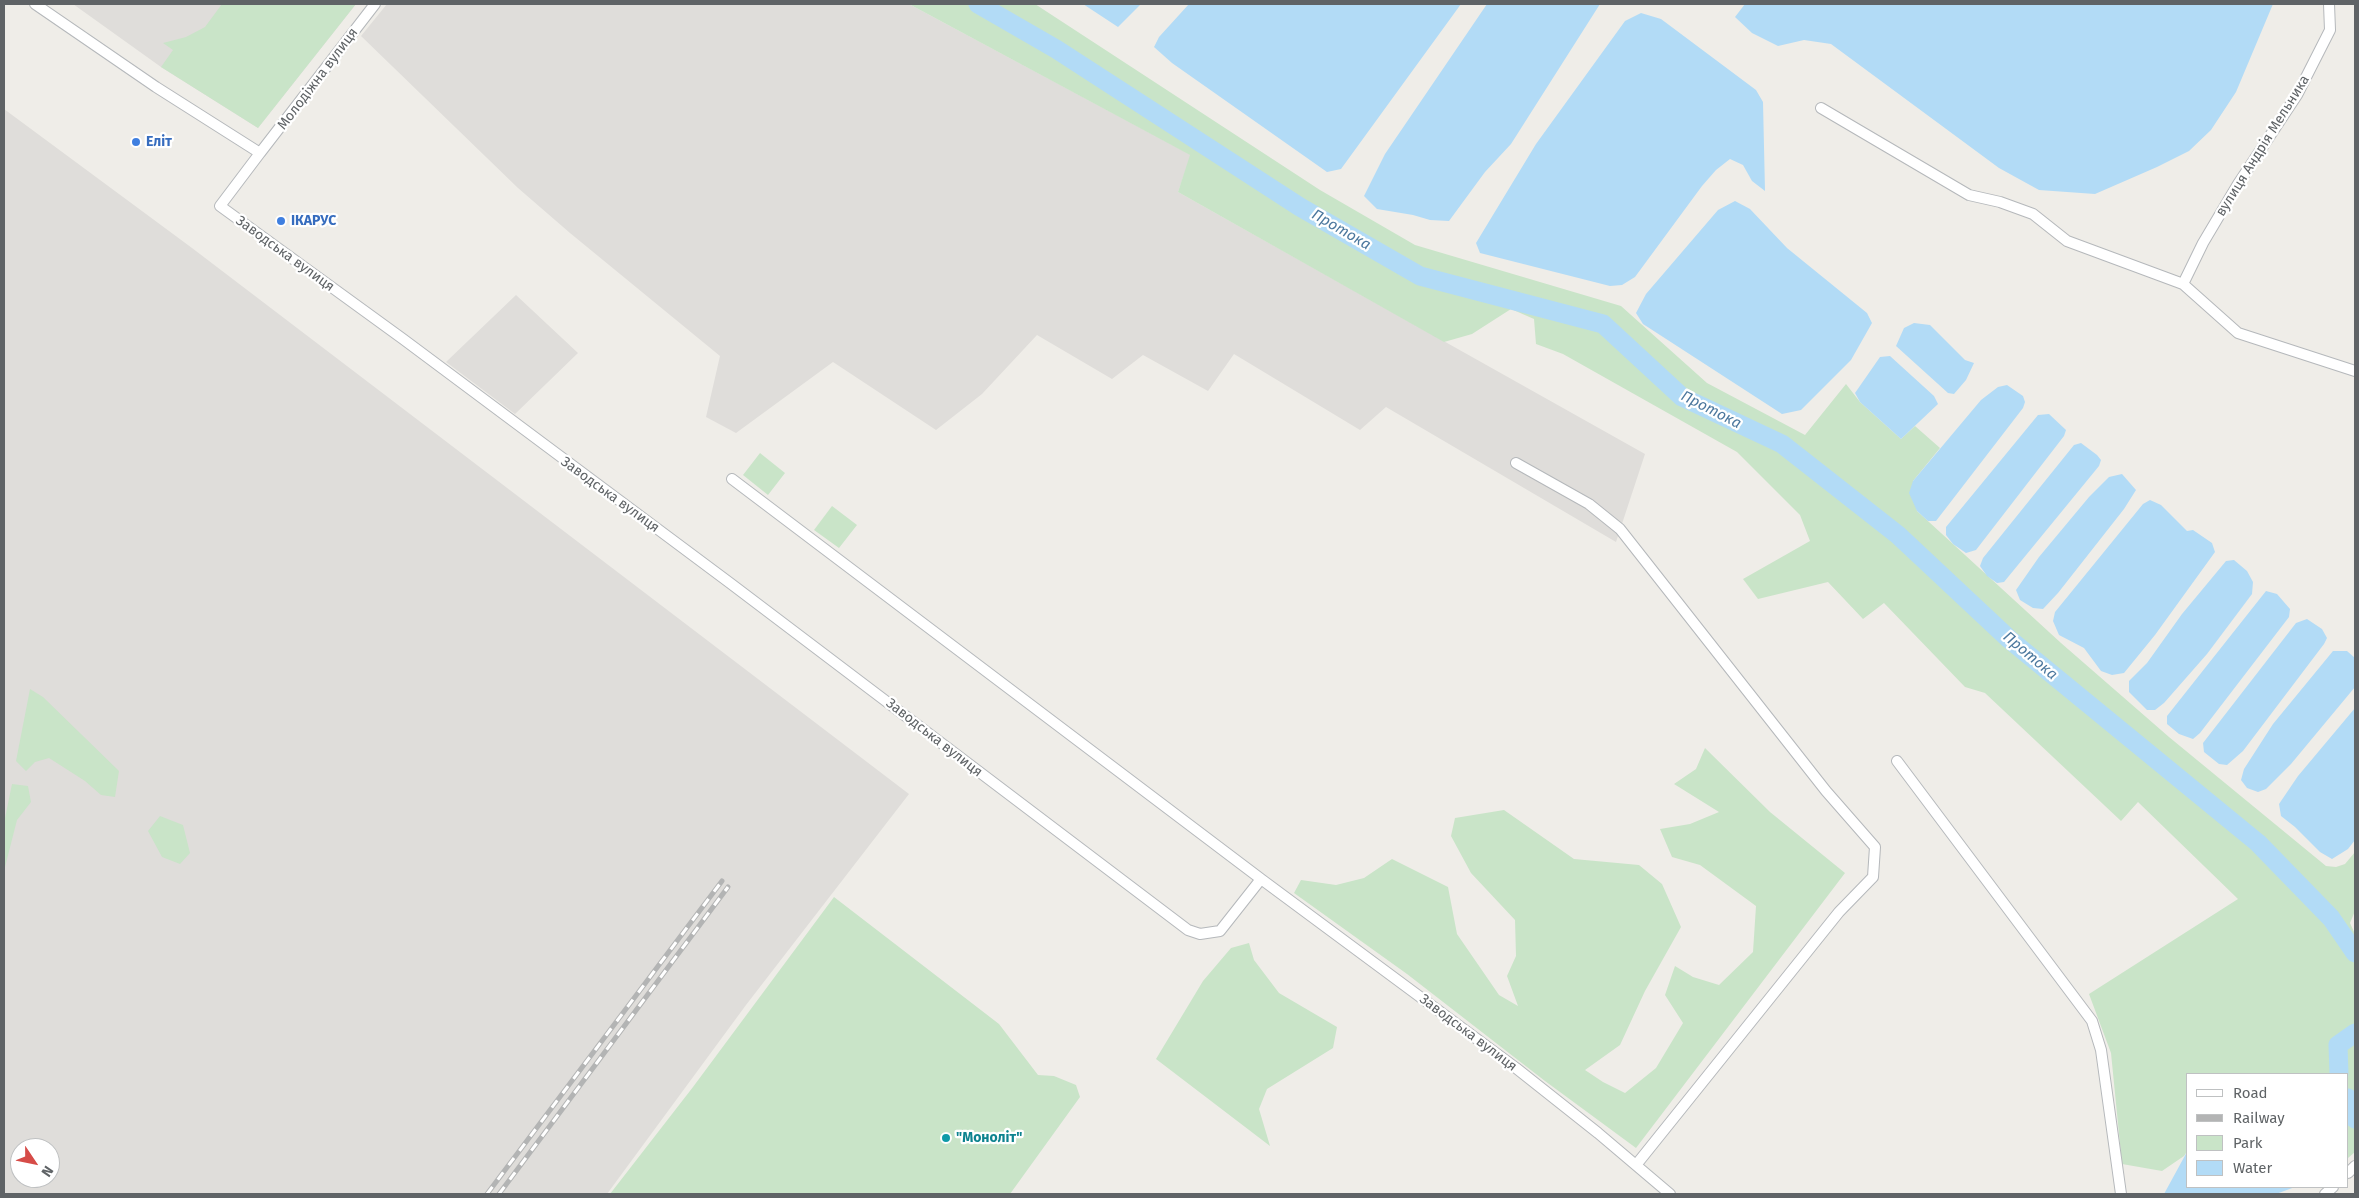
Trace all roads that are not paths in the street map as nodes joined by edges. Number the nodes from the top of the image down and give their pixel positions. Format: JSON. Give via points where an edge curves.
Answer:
{"nodes":[{"id":1,"x":35,"y":4,"type":"edge"},
{"id":2,"x":375,"y":4,"type":"edge"},
{"id":3,"x":2330,"y":4,"type":"edge"},
{"id":4,"x":1821,"y":108,"type":"dead end"},
{"id":5,"x":260,"y":153,"type":"junction"},
{"id":6,"x":2183,"y":284,"type":"junction"},
{"id":7,"x":2355,"y":371,"type":"edge"},
{"id":8,"x":1516,"y":463,"type":"dead end"},
{"id":9,"x":732,"y":479,"type":"dead end"},
{"id":10,"x":1897,"y":761,"type":"dead end"},
{"id":11,"x":1261,"y":879,"type":"junction"},
{"id":12,"x":1636,"y":1165,"type":"junction"},
{"id":13,"x":1670,"y":1194,"type":"edge"},
{"id":14,"x":2121,"y":1194,"type":"edge"}],
"edges":[{"from":1,"to":5,"type":"street"},
{"from":2,"to":5,"type":"street","name":"Молодіжна вулиця"},
{"from":3,"to":6,"type":"street","name":"вулиця Андрія Мельника","via":[[2330,30],[2297,95],[2238,184]]},
{"from":4,"to":6,"type":"street","via":[[1969,195],[2033,214],[2066,241]]},
{"from":5,"to":11,"type":"street","name":"Заводська вулиця","via":[[220,206],[403,339],[1188,930],[1200,934],[1220,931]]},
{"from":6,"to":7,"type":"street","via":[[2238,333]]},
{"from":8,"to":12,"type":"street","via":[[1590,504],[1620,529],[1826,790],[1875,847],[1873,877],[1839,912]]},
{"from":9,"to":11,"type":"street","name":"Заводська вулиця"},
{"from":10,"to":14,"type":"street","via":[[2092,1021],[2100,1050]]},
{"from":11,"to":12,"type":"street","name":"Заводська вулиця","via":[[1516,1068]]},
{"from":12,"to":13,"type":"street","name":"Заводська вулиця"}]}
